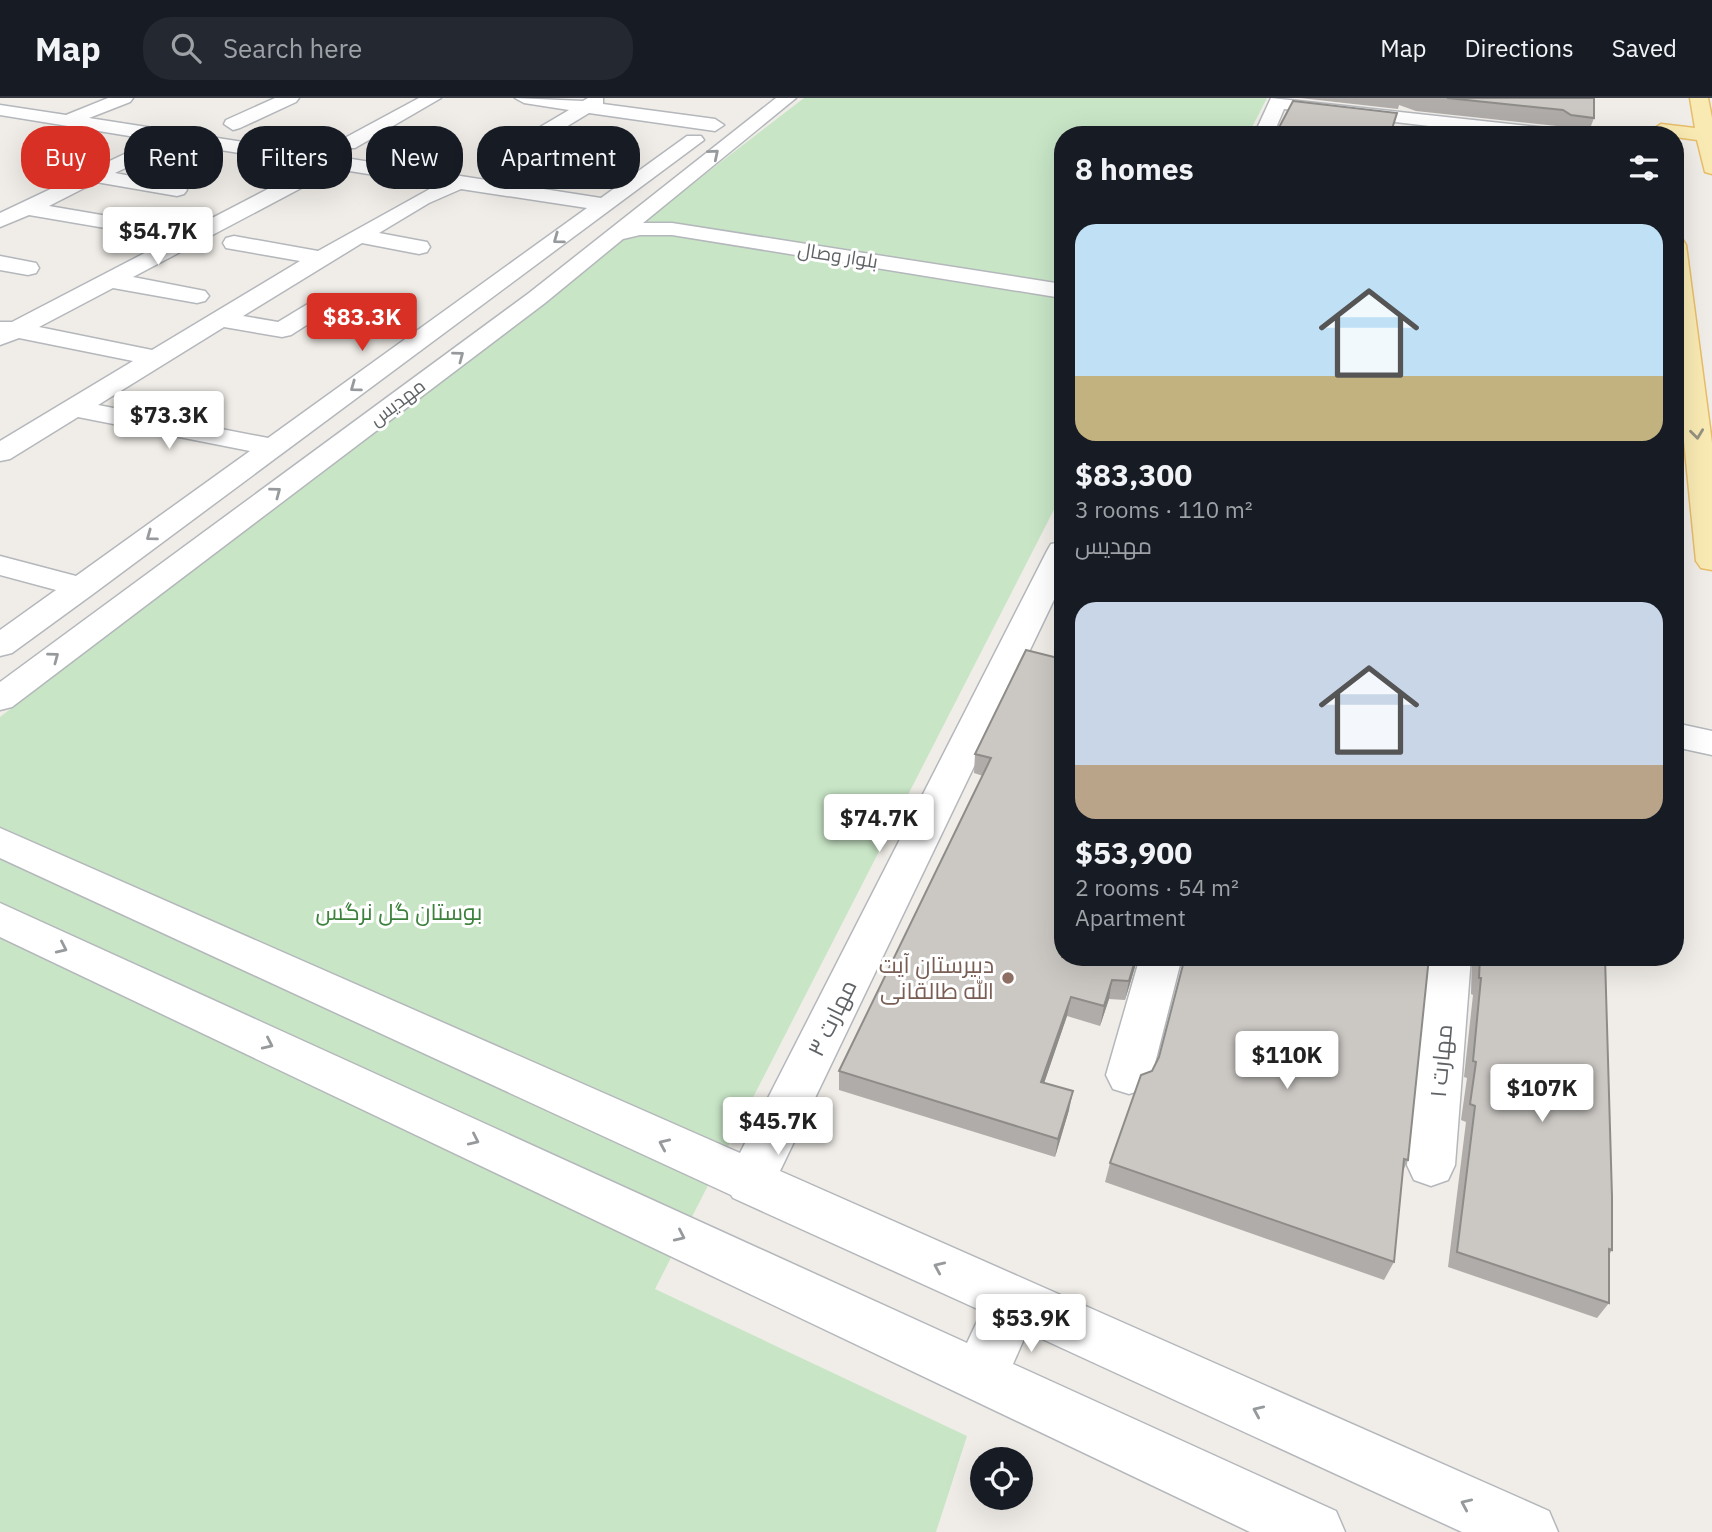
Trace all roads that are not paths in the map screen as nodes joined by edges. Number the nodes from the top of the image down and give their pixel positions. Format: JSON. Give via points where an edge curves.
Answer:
{"nodes":[{"id":1,"x":124,"y":98,"type":"edge"},
{"id":2,"x":290,"y":98,"type":"edge"},
{"id":3,"x":432,"y":98,"type":"edge"},
{"id":4,"x":524,"y":98,"type":"edge"},
{"id":5,"x":752,"y":98,"type":"edge"},
{"id":6,"x":787,"y":98,"type":"edge"},
{"id":7,"x":1405,"y":98,"type":"edge"},
{"id":8,"x":1699,"y":98,"type":"edge"},
{"id":9,"x":1279,"y":101,"type":"edge"},
{"id":10,"x":593,"y":102,"type":"edge"},
{"id":11,"x":1524,"y":109,"type":"edge"},
{"id":12,"x":1658,"y":109,"type":"dead end"},
{"id":13,"x":0,"y":110,"type":"edge"},
{"id":14,"x":32,"y":114,"type":"junction"},
{"id":15,"x":69,"y":120,"type":"junction"},
{"id":16,"x":233,"y":124,"type":"dead end"},
{"id":17,"x":715,"y":125,"type":"junction"},
{"id":18,"x":554,"y":126,"type":"edge"},
{"id":19,"x":1267,"y":126,"type":"edge"},
{"id":20,"x":1398,"y":126,"type":"edge"},
{"id":21,"x":1523,"y":126,"type":"edge"},
{"id":22,"x":1661,"y":126,"type":"edge"},
{"id":23,"x":0,"y":127,"type":"edge"},
{"id":24,"x":124,"y":129,"type":"edge"},
{"id":25,"x":1684,"y":134,"type":"edge"},
{"id":26,"x":1706,"y":135,"type":"junction"},
{"id":27,"x":352,"y":142,"type":"edge"},
{"id":28,"x":1712,"y":168,"type":"edge"},
{"id":29,"x":110,"y":179,"type":"edge"},
{"id":30,"x":463,"y":183,"type":"edge"},
{"id":31,"x":66,"y":189,"type":"edge"},
{"id":32,"x":283,"y":189,"type":"edge"},
{"id":33,"x":444,"y":189,"type":"edge"},
{"id":34,"x":177,"y":190,"type":"dead end"},
{"id":35,"x":664,"y":196,"type":"junction"},
{"id":36,"x":605,"y":205,"type":"junction"},
{"id":37,"x":26,"y":208,"type":"junction"},
{"id":38,"x":0,"y":221,"type":"edge"},
{"id":39,"x":117,"y":224,"type":"dead end"},
{"id":40,"x":613,"y":235,"type":"junction"},
{"id":41,"x":358,"y":236,"type":"junction"},
{"id":42,"x":234,"y":243,"type":"dead end"},
{"id":43,"x":419,"y":247,"type":"dead end"},
{"id":44,"x":321,"y":258,"type":"junction"},
{"id":45,"x":0,"y":263,"type":"edge"},
{"id":46,"x":27,"y":268,"type":"dead end"},
{"id":47,"x":1054,"y":273,"type":"edge"},
{"id":48,"x":110,"y":280,"type":"junction"},
{"id":49,"x":1054,"y":290,"type":"edge"},
{"id":50,"x":197,"y":296,"type":"dead end"},
{"id":51,"x":319,"y":307,"type":"dead end"},
{"id":52,"x":219,"y":318,"type":"junction"},
{"id":53,"x":5,"y":332,"type":"edge"},
{"id":54,"x":155,"y":358,"type":"junction"},
{"id":55,"x":1684,"y":386,"type":"edge"},
{"id":56,"x":74,"y":408,"type":"junction"},
{"id":57,"x":273,"y":447,"type":"junction"},
{"id":58,"x":0,"y":453,"type":"edge"},
{"id":59,"x":194,"y":506,"type":"junction"},
{"id":60,"x":243,"y":517,"type":"junction"},
{"id":61,"x":1712,"y":561,"type":"edge"},
{"id":62,"x":0,"y":565,"type":"edge"},
{"id":63,"x":82,"y":587,"type":"junction"},
{"id":64,"x":1054,"y":587,"type":"edge"},
{"id":65,"x":1049,"y":609,"type":"edge"},
{"id":66,"x":0,"y":646,"type":"edge"},
{"id":67,"x":0,"y":699,"type":"edge"},
{"id":68,"x":1684,"y":737,"type":"edge"},
{"id":69,"x":1712,"y":743,"type":"edge"},
{"id":70,"x":0,"y":842,"type":"edge"},
{"id":71,"x":0,"y":919,"type":"edge"},
{"id":72,"x":1159,"y":966,"type":"edge"},
{"id":73,"x":1449,"y":966,"type":"edge"},
{"id":74,"x":1129,"y":1075,"type":"dead end"},
{"id":75,"x":1431,"y":1165,"type":"dead end"},
{"id":76,"x":750,"y":1183,"type":"junction"},
{"id":77,"x":1014,"y":1301,"type":"junction"},
{"id":78,"x":980,"y":1376,"type":"junction"},
{"id":79,"x":1315,"y":1532,"type":"edge"},
{"id":80,"x":1528,"y":1532,"type":"edge"}],
"edges":[{"from":1,"to":15,"type":"street"},
{"from":2,"to":16,"type":"street"},
{"from":3,"to":27,"type":"street"},
{"from":4,"to":10,"type":"street"},
{"from":5,"to":17,"type":"street","name":"مهدیس"},
{"from":35,"to":6,"type":"street","name":"مهدیس","one_way":true},
{"from":7,"to":20,"type":"street"},
{"from":8,"to":26,"type":"main road"},
{"from":9,"to":19,"type":"street"},
{"from":9,"to":20,"type":"street"},
{"from":10,"to":17,"type":"street"},
{"from":10,"to":18,"type":"street"},
{"from":11,"to":21,"type":"street"},
{"from":12,"to":22,"type":"main road"},
{"from":13,"to":14,"type":"street"},
{"from":14,"to":15,"type":"street"},
{"from":14,"to":23,"type":"street"},
{"from":15,"to":24,"type":"street"},
{"from":17,"to":36,"type":"street","name":"مهدیس"},
{"from":25,"to":26,"type":"main road"},
{"from":26,"to":28,"type":"main road"},
{"from":29,"to":34,"type":"street"},
{"from":30,"to":36,"type":"street"},
{"from":31,"to":37,"type":"street"},
{"from":32,"to":48,"type":"street"},
{"from":33,"to":41,"type":"street"},
{"from":35,"to":40,"type":"street","name":"مهدیس"},
{"from":35,"to":47,"type":"street","name":"بلوار وصال","via":[[669,207],[689,216]]},
{"from":36,"to":57,"type":"street","name":"مهدیس","one_way":true},
{"from":37,"to":38,"type":"street"},
{"from":37,"to":39,"type":"street"},
{"from":40,"to":49,"type":"street","name":"بلوار وصال","via":[[673,229]]},
{"from":60,"to":40,"type":"street","name":"مهدیس","one_way":true,"via":[[537,298]]},
{"from":41,"to":43,"type":"street"},
{"from":41,"to":44,"type":"street"},
{"from":42,"to":44,"type":"street"},
{"from":44,"to":52,"type":"street"},
{"from":45,"to":46,"type":"street"},
{"from":48,"to":50,"type":"street"},
{"from":48,"to":53,"type":"street"},
{"from":51,"to":52,"type":"street","via":[[282,330]]},
{"from":52,"to":54,"type":"street"},
{"from":53,"to":54,"type":"street"},
{"from":54,"to":56,"type":"street"},
{"from":55,"to":61,"type":"main road","one_way":true},
{"from":56,"to":57,"type":"street"},
{"from":56,"to":58,"type":"street"},
{"from":57,"to":59,"type":"street","name":"مهدیس"},
{"from":59,"to":60,"type":"street"},
{"from":59,"to":63,"type":"street","name":"مهدیس","one_way":true},
{"from":67,"to":60,"type":"street","name":"مهدیس","one_way":true},
{"from":62,"to":63,"type":"street"},
{"from":63,"to":66,"type":"street","name":"مهدیس"},
{"from":64,"to":65,"type":"street","name":"مهارت ۳"},
{"from":65,"to":76,"type":"street","name":"مهارت ۳"},
{"from":68,"to":69,"type":"street"},
{"from":76,"to":70,"type":"street","one_way":true},
{"from":71,"to":78,"type":"street","one_way":true},
{"from":72,"to":74,"type":"street"},
{"from":73,"to":75,"type":"street","name":"مهارت ۱"},
{"from":77,"to":76,"type":"street","one_way":true},
{"from":77,"to":78,"type":"street"},
{"from":80,"to":77,"type":"street","one_way":true},
{"from":78,"to":79,"type":"street"}]}
